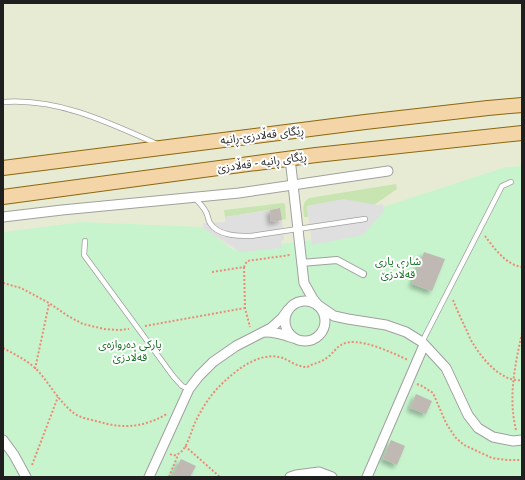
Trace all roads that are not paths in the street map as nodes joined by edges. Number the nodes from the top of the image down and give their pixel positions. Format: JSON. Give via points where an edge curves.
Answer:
{"nodes":[{"id":1,"x":3,"y":102,"type":"edge"},
{"id":2,"x":522,"y":105,"type":"edge"},
{"id":3,"x":522,"y":133,"type":"edge"},
{"id":4,"x":164,"y":147,"type":"junction"},
{"id":5,"x":290,"y":158,"type":"junction"},
{"id":6,"x":3,"y":168,"type":"edge"},
{"id":7,"x":388,"y":171,"type":"dead end"},
{"id":8,"x":511,"y":182,"type":"dead end"},
{"id":9,"x":292,"y":185,"type":"junction"},
{"id":10,"x":3,"y":197,"type":"edge"},
{"id":11,"x":194,"y":197,"type":"junction"},
{"id":12,"x":3,"y":217,"type":"edge"},
{"id":13,"x":365,"y":219,"type":"dead end"},
{"id":14,"x":298,"y":229,"type":"junction"},
{"id":15,"x":85,"y":241,"type":"dead end"},
{"id":16,"x":301,"y":263,"type":"junction"},
{"id":17,"x":363,"y":274,"type":"dead end"},
{"id":18,"x":304,"y":283,"type":"junction"},
{"id":19,"x":318,"y":305,"type":"junction"},
{"id":20,"x":291,"y":308,"type":"junction"},
{"id":21,"x":342,"y":318,"type":"junction"},
{"id":22,"x":323,"y":330,"type":"junction"},
{"id":23,"x":263,"y":332,"type":"junction"},
{"id":24,"x":295,"y":338,"type":"junction"},
{"id":25,"x":423,"y":343,"type":"junction"},
{"id":26,"x":189,"y":389,"type":"junction"},
{"id":27,"x":3,"y":440,"type":"edge"},
{"id":28,"x":522,"y":440,"type":"edge"},
{"id":29,"x":26,"y":477,"type":"edge"},
{"id":30,"x":149,"y":477,"type":"edge"},
{"id":31,"x":290,"y":477,"type":"edge"},
{"id":32,"x":332,"y":477,"type":"edge"},
{"id":33,"x":367,"y":477,"type":"edge"}],
"edges":[{"from":1,"to":4,"type":"lane","via":[[27,102],[72,110]]},
{"from":2,"to":4,"type":"main road","name":"ڕێگای قەڵادزێ-ڕانیە"},
{"from":3,"to":5,"type":"main road","name":"ڕێگای ڕانیە - قەڵادزێ"},
{"from":4,"to":6,"type":"main road","name":"ڕێگای قەڵادزێ-ڕانیە"},
{"from":5,"to":9,"type":"street"},
{"from":5,"to":10,"type":"main road","name":"ڕێگای ڕانیە - قەڵادزێ"},
{"from":7,"to":9,"type":"street"},
{"from":8,"to":25,"type":"lane","via":[[502,186]]},
{"from":9,"to":11,"type":"street"},
{"from":9,"to":14,"type":"street"},
{"from":11,"to":12,"type":"street"},
{"from":11,"to":14,"type":"lane","via":[[206,211],[213,227],[232,236],[251,236]]},
{"from":13,"to":14,"type":"lane"},
{"from":14,"to":16,"type":"street"},
{"from":15,"to":26,"type":"lane","via":[[84,255],[174,376],[182,386]]},
{"from":16,"to":17,"type":"street","via":[[336,260]]},
{"from":16,"to":18,"type":"street"},
{"from":18,"to":19,"type":"street"},
{"from":18,"to":20,"type":"street"},
{"from":19,"to":20,"type":"street","via":[[305,301]]},
{"from":19,"to":21,"type":"street","via":[[334,316]]},
{"from":19,"to":22,"type":"street","via":[[325,317]]},
{"from":20,"to":23,"type":"street","via":[[276,324]]},
{"from":20,"to":24,"type":"street","via":[[285,322],[286,329]]},
{"from":21,"to":22,"type":"street"},
{"from":21,"to":25,"type":"street","via":[[386,325],[406,332]]},
{"from":22,"to":24,"type":"street","via":[[314,339],[307,341]]},
{"from":23,"to":24,"type":"street","via":[[275,332]]},
{"from":23,"to":26,"type":"street","via":[[213,362]]},
{"from":25,"to":28,"type":"street","via":[[446,368],[468,415],[478,428],[493,437]]},
{"from":25,"to":33,"type":"street","via":[[416,365]]},
{"from":26,"to":30,"type":"street"},
{"from":27,"to":29,"type":"street"},
{"from":31,"to":32,"type":"street","via":[[319,472]]}]}
